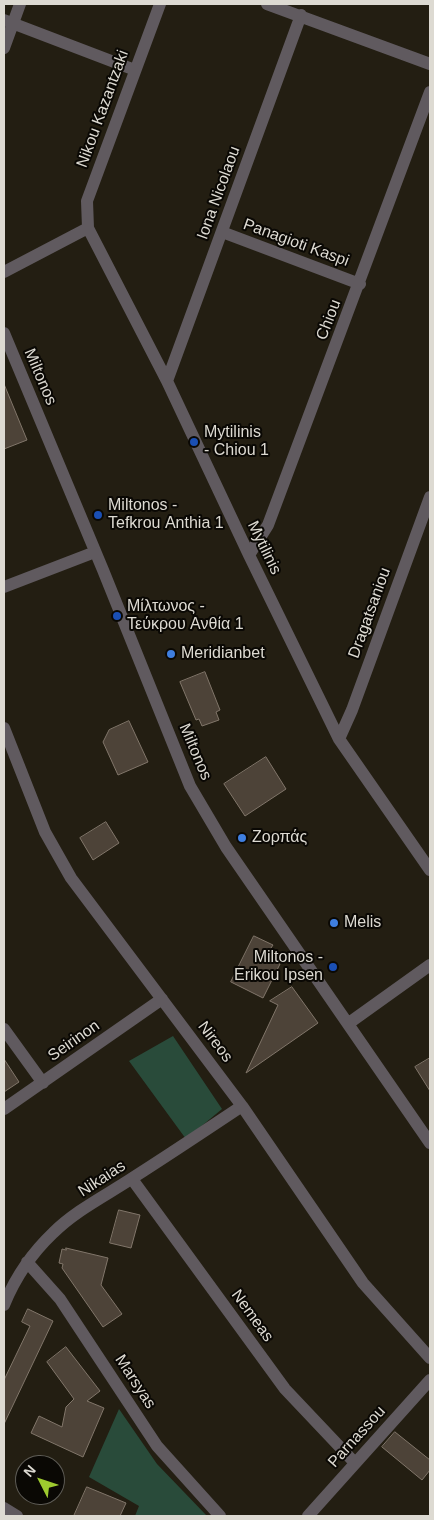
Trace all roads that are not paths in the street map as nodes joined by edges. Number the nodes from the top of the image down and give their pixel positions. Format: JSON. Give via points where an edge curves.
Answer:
{"nodes":[{"id":1,"x":20,"y":4,"type":"edge"},
{"id":2,"x":160,"y":4,"type":"edge"},
{"id":3,"x":267,"y":4,"type":"edge"},
{"id":4,"x":301,"y":15,"type":"junction"},
{"id":5,"x":8,"y":23,"type":"edge"},
{"id":6,"x":4,"y":48,"type":"edge"},
{"id":7,"x":430,"y":64,"type":"edge"},
{"id":8,"x":135,"y":70,"type":"junction"},
{"id":9,"x":430,"y":92,"type":"edge"},
{"id":10,"x":88,"y":228,"type":"junction"},
{"id":11,"x":222,"y":232,"type":"junction"},
{"id":12,"x":4,"y":272,"type":"edge"},
{"id":13,"x":360,"y":284,"type":"junction"},
{"id":14,"x":4,"y":333,"type":"edge"},
{"id":15,"x":167,"y":381,"type":"junction"},
{"id":16,"x":430,"y":497,"type":"edge"},
{"id":17,"x":95,"y":552,"type":"junction"},
{"id":18,"x":249,"y":555,"type":"junction"},
{"id":19,"x":4,"y":587,"type":"edge"},
{"id":20,"x":4,"y":728,"type":"edge"},
{"id":21,"x":339,"y":739,"type":"junction"},
{"id":22,"x":430,"y":870,"type":"edge"},
{"id":23,"x":430,"y":965,"type":"edge"},
{"id":24,"x":162,"y":999,"type":"junction"},
{"id":25,"x":349,"y":1024,"type":"junction"},
{"id":26,"x":4,"y":1029,"type":"edge"},
{"id":27,"x":42,"y":1083,"type":"junction"},
{"id":28,"x":242,"y":1106,"type":"junction"},
{"id":29,"x":4,"y":1109,"type":"edge"},
{"id":30,"x":430,"y":1143,"type":"edge"},
{"id":31,"x":132,"y":1179,"type":"junction"},
{"id":32,"x":27,"y":1262,"type":"junction"},
{"id":33,"x":4,"y":1305,"type":"edge"},
{"id":34,"x":430,"y":1358,"type":"edge"},
{"id":35,"x":430,"y":1380,"type":"edge"},
{"id":36,"x":355,"y":1463,"type":"junction"},
{"id":37,"x":4,"y":1508,"type":"edge"},
{"id":38,"x":17,"y":1516,"type":"edge"},
{"id":39,"x":220,"y":1516,"type":"edge"},
{"id":40,"x":308,"y":1516,"type":"edge"}],
"edges":[{"from":1,"to":5,"type":"street"},
{"from":2,"to":8,"type":"street","name":"Nikou Kazantzaki"},
{"from":3,"to":4,"type":"street"},
{"from":4,"to":7,"type":"street"},
{"from":4,"to":11,"type":"street","name":"Iona Nicolaou"},
{"from":5,"to":6,"type":"street"},
{"from":5,"to":8,"type":"street"},
{"from":8,"to":10,"type":"street","name":"Nikou Kazantzaki","via":[[87,201]]},
{"from":9,"to":13,"type":"street","name":"Chiou"},
{"from":10,"to":12,"type":"street"},
{"from":10,"to":15,"type":"street","name":"Mytilinis"},
{"from":11,"to":13,"type":"street","name":"Panagioti Kaspi"},
{"from":11,"to":15,"type":"street","name":"Iona Nicolaou"},
{"from":13,"to":18,"type":"street","name":"Chiou","via":[[268,525]]},
{"from":14,"to":17,"type":"street","name":"Miltonos"},
{"from":15,"to":18,"type":"street","name":"Mytilinis"},
{"from":16,"to":21,"type":"street","name":"Dragatsaniou"},
{"from":17,"to":19,"type":"street"},
{"from":17,"to":25,"type":"street","name":"Miltonos","via":[[190,786],[226,847]]},
{"from":18,"to":21,"type":"street","name":"Mytilinis"},
{"from":20,"to":24,"type":"street","name":"Nireos","via":[[46,832],[71,878]]},
{"from":21,"to":22,"type":"street","name":"Mytilinis"},
{"from":23,"to":25,"type":"street"},
{"from":24,"to":27,"type":"street","name":"Seirinon"},
{"from":24,"to":28,"type":"street","name":"Nireos"},
{"from":25,"to":30,"type":"street","name":"Miltonos"},
{"from":26,"to":27,"type":"street"},
{"from":27,"to":29,"type":"street","name":"Seirinon"},
{"from":28,"to":31,"type":"street","name":"Nikaias"},
{"from":28,"to":34,"type":"street","name":"Nireos","via":[[363,1283]]},
{"from":31,"to":32,"type":"street","name":"Nikaias","via":[[53,1232]]},
{"from":31,"to":36,"type":"street","name":"Nemeas","via":[[284,1388]]},
{"from":32,"to":33,"type":"street","name":"Nikaias"},
{"from":32,"to":39,"type":"street","name":"Marsyas","via":[[60,1299],[157,1446]]},
{"from":35,"to":36,"type":"street","name":"Parnassou"},
{"from":36,"to":40,"type":"street","name":"Parnassou"},
{"from":37,"to":38,"type":"street"}]}
